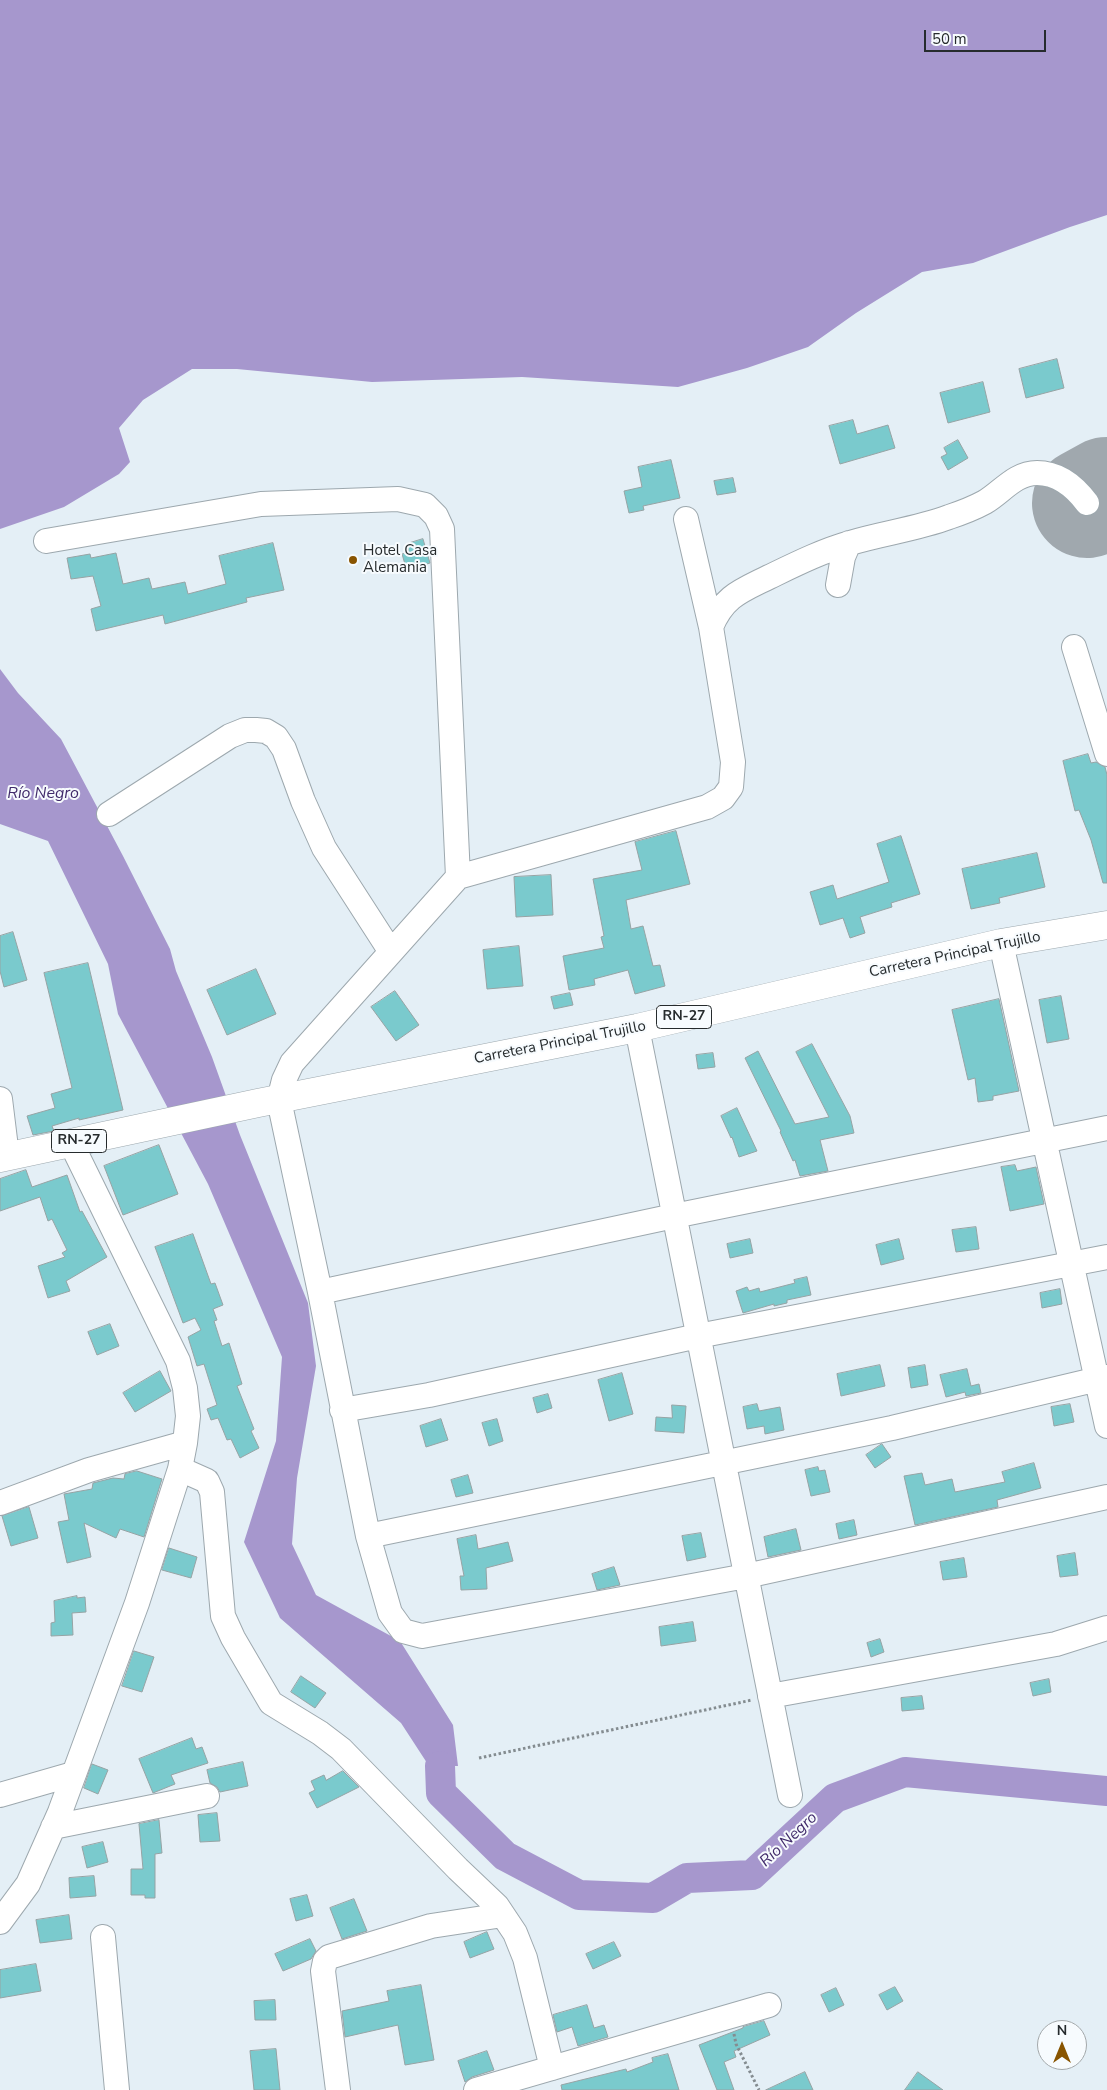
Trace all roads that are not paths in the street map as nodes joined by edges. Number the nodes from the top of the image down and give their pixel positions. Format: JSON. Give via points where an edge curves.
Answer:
{"nodes":[{"id":1,"x":1087,"y":503,"type":"dead end"},
{"id":2,"x":686,"y":519,"type":"dead end"},
{"id":3,"x":46,"y":541,"type":"dead end"},
{"id":4,"x":849,"y":543,"type":"junction"},
{"id":5,"x":838,"y":586,"type":"dead end"},
{"id":6,"x":711,"y":627,"type":"junction"},
{"id":7,"x":1074,"y":647,"type":"dead end"},
{"id":8,"x":1107,"y":754,"type":"edge"},
{"id":9,"x":109,"y":814,"type":"dead end"},
{"id":10,"x":458,"y":877,"type":"junction"},
{"id":11,"x":1107,"y":925,"type":"edge"},
{"id":12,"x":1001,"y":943,"type":"junction"},
{"id":13,"x":391,"y":952,"type":"junction"},
{"id":14,"x":637,"y":1028,"type":"junction"},
{"id":15,"x":0,"y":1099,"type":"edge"},
{"id":16,"x":269,"y":1101,"type":"junction"},
{"id":17,"x":1107,"y":1128,"type":"edge"},
{"id":18,"x":1044,"y":1140,"type":"junction"},
{"id":19,"x":71,"y":1143,"type":"junction"},
{"id":20,"x":4,"y":1157,"type":"edge"},
{"id":21,"x":674,"y":1216,"type":"junction"},
{"id":22,"x":1107,"y":1256,"type":"edge"},
{"id":23,"x":1072,"y":1264,"type":"junction"},
{"id":24,"x":320,"y":1292,"type":"junction"},
{"id":25,"x":698,"y":1336,"type":"junction"},
{"id":26,"x":1102,"y":1378,"type":"edge"},
{"id":27,"x":342,"y":1410,"type":"junction"},
{"id":28,"x":1107,"y":1426,"type":"edge"},
{"id":29,"x":185,"y":1443,"type":"junction"},
{"id":30,"x":724,"y":1463,"type":"junction"},
{"id":31,"x":180,"y":1469,"type":"junction"},
{"id":32,"x":1107,"y":1498,"type":"edge"},
{"id":33,"x":0,"y":1503,"type":"edge"},
{"id":34,"x":368,"y":1536,"type":"junction"},
{"id":35,"x":746,"y":1576,"type":"junction"},
{"id":36,"x":1107,"y":1628,"type":"edge"},
{"id":37,"x":770,"y":1696,"type":"junction"},
{"id":38,"x":74,"y":1774,"type":"junction"},
{"id":39,"x":0,"y":1795,"type":"edge"},
{"id":40,"x":790,"y":1795,"type":"dead end"},
{"id":41,"x":207,"y":1796,"type":"dead end"},
{"id":42,"x":54,"y":1826,"type":"junction"},
{"id":43,"x":503,"y":1915,"type":"junction"},
{"id":44,"x":0,"y":1922,"type":"edge"},
{"id":45,"x":103,"y":1937,"type":"dead end"},
{"id":46,"x":769,"y":2005,"type":"dead end"},
{"id":47,"x":552,"y":2068,"type":"junction"},
{"id":48,"x":511,"y":2085,"type":"edge"},
{"id":49,"x":117,"y":2090,"type":"edge"},
{"id":50,"x":338,"y":2090,"type":"edge"},
{"id":51,"x":476,"y":2090,"type":"edge"}],
"edges":[{"from":1,"to":4,"type":"street","via":[[1062,480],[1051,474],[1035,473],[1014,480],[985,502],[949,517]]},
{"from":2,"to":6,"type":"street"},
{"from":3,"to":10,"type":"street","via":[[261,504],[398,500],[425,505],[436,516],[442,529]]},
{"from":4,"to":5,"type":"street"},
{"from":4,"to":6,"type":"street","via":[[809,557],[732,597],[718,610]]},
{"from":6,"to":10,"type":"street","via":[[733,762],[731,787],[723,798],[707,807]]},
{"from":7,"to":8,"type":"street"},
{"from":9,"to":13,"type":"street","via":[[230,736],[245,730],[266,731],[276,737],[284,749],[324,848]]},
{"from":10,"to":13,"type":"street"},
{"from":11,"to":12,"type":"main road","name":"Carretera Principal Trujillo","number":"RN-27"},
{"from":12,"to":14,"type":"main road","name":"Carretera Principal Trujillo","number":"RN-27"},
{"from":12,"to":18,"type":"street"},
{"from":13,"to":16,"type":"street","via":[[292,1063]]},
{"from":14,"to":16,"type":"main road","name":"Carretera Principal Trujillo","number":"RN-27"},
{"from":14,"to":21,"type":"street"},
{"from":15,"to":20,"type":"street"},
{"from":16,"to":19,"type":"main road","name":"Carretera Principal Trujillo","number":"RN-27"},
{"from":16,"to":24,"type":"street"},
{"from":17,"to":18,"type":"street"},
{"from":18,"to":21,"type":"street"},
{"from":18,"to":23,"type":"street"},
{"from":19,"to":20,"type":"main road","number":"RN-27"},
{"from":19,"to":29,"type":"street","via":[[178,1361],[188,1416]]},
{"from":21,"to":24,"type":"street"},
{"from":21,"to":25,"type":"street"},
{"from":22,"to":23,"type":"street"},
{"from":23,"to":25,"type":"street"},
{"from":23,"to":26,"type":"street"},
{"from":24,"to":27,"type":"street"},
{"from":25,"to":27,"type":"street","via":[[429,1395]]},
{"from":25,"to":30,"type":"street"},
{"from":26,"to":28,"type":"street"},
{"from":26,"to":30,"type":"street","via":[[892,1428]]},
{"from":27,"to":34,"type":"street"},
{"from":29,"to":31,"type":"street"},
{"from":29,"to":33,"type":"street","via":[[89,1470]]},
{"from":30,"to":34,"type":"street"},
{"from":30,"to":35,"type":"street"},
{"from":31,"to":38,"type":"street","via":[[137,1603]]},
{"from":31,"to":43,"type":"street","via":[[207,1481],[212,1492],[224,1616],[271,1703],[341,1749]]},
{"from":32,"to":35,"type":"street"},
{"from":34,"to":35,"type":"street","via":[[390,1613],[404,1631],[422,1636]]},
{"from":35,"to":37,"type":"street"},
{"from":36,"to":37,"type":"street","via":[[1056,1644]]},
{"from":37,"to":40,"type":"street"},
{"from":38,"to":39,"type":"street"},
{"from":38,"to":42,"type":"street"},
{"from":41,"to":42,"type":"street"},
{"from":42,"to":44,"type":"street","via":[[28,1884]]},
{"from":43,"to":47,"type":"street","via":[[525,1958]]},
{"from":43,"to":50,"type":"street","via":[[431,1926],[329,1957],[325,1961],[323,1971]]},
{"from":45,"to":49,"type":"street"},
{"from":46,"to":47,"type":"street"},
{"from":47,"to":48,"type":"street"},
{"from":48,"to":51,"type":"street"}]}
